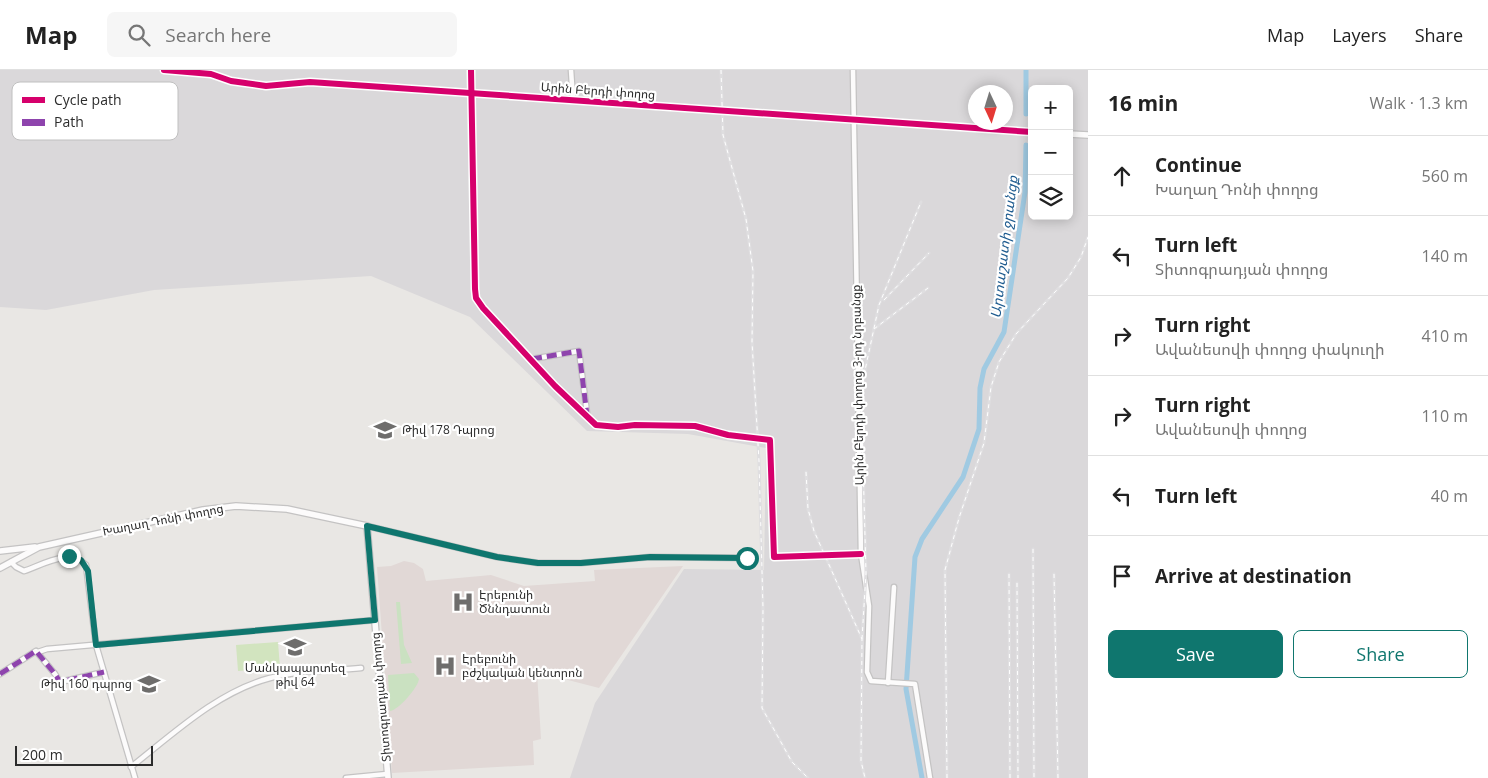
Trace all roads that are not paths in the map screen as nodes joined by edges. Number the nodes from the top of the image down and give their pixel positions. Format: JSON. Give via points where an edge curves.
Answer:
{"nodes":[{"id":1,"x":164,"y":70,"type":"edge"},
{"id":2,"x":471,"y":70,"type":"edge"},
{"id":3,"x":571,"y":70,"type":"edge"},
{"id":4,"x":853,"y":70,"type":"edge"},
{"id":5,"x":472,"y":94,"type":"junction"},
{"id":6,"x":573,"y":100,"type":"junction"},
{"id":7,"x":854,"y":120,"type":"junction"},
{"id":8,"x":1028,"y":132,"type":"edge"},
{"id":9,"x":1073,"y":134,"type":"edge"},
{"id":10,"x":1088,"y":135,"type":"edge"},
{"id":11,"x":532,"y":359,"type":"junction"},
{"id":12,"x":587,"y":415,"type":"junction"},
{"id":13,"x":367,"y":526,"type":"junction"},
{"id":14,"x":39,"y":547,"type":"junction"},
{"id":15,"x":0,"y":551,"type":"edge"},
{"id":16,"x":861,"y":554,"type":"junction"},
{"id":17,"x":747,"y":558,"type":"dead end"},
{"id":18,"x":12,"y":562,"type":"junction"},
{"id":19,"x":0,"y":568,"type":"edge"},
{"id":20,"x":894,"y":587,"type":"dead end"},
{"id":21,"x":375,"y":620,"type":"junction"},
{"id":22,"x":96,"y":645,"type":"junction"},
{"id":23,"x":38,"y":652,"type":"junction"},
{"id":24,"x":361,"y":668,"type":"dead end"},
{"id":25,"x":104,"y":672,"type":"junction"},
{"id":26,"x":0,"y":674,"type":"edge"},
{"id":27,"x":888,"y":683,"type":"junction"},
{"id":28,"x":131,"y":767,"type":"junction"},
{"id":29,"x":388,"y":776,"type":"edge"},
{"id":30,"x":135,"y":778,"type":"edge"},
{"id":31,"x":346,"y":778,"type":"edge"},
{"id":32,"x":930,"y":778,"type":"edge"}],
"edges":[{"from":1,"to":5,"type":"street","name":"Արին Բերդի փողոց","via":[[211,74],[231,81],[266,86],[310,82]]},
{"from":2,"to":5,"type":"street"},
{"from":3,"to":6,"type":"street"},
{"from":4,"to":7,"type":"street","name":"Արին Բերդի փողոց 3-րդ նրբանցք"},
{"from":5,"to":6,"type":"street","name":"Արին Բերդի փողոց"},
{"from":5,"to":11,"type":"street","via":[[476,298]]},
{"from":6,"to":7,"type":"street","name":"Արին Բերդի փողոց"},
{"from":7,"to":8,"type":"street","name":"Արին Բերդի փողոց"},
{"from":7,"to":16,"type":"street","name":"Արին Բերդի փողոց 3-րդ նրբանցք"},
{"from":9,"to":10,"type":"street"},
{"from":11,"to":12,"type":"street","via":[[555,386]]},
{"from":11,"to":12,"type":"street","via":[[579,351]]},
{"from":12,"to":16,"type":"street","via":[[601,426],[695,426],[728,435],[770,440],[774,557]]},
{"from":13,"to":14,"type":"street","name":"Խաղաղ Դոնի փողոց","via":[[287,509],[236,506],[203,510]]},
{"from":13,"to":17,"type":"street","name":"Խաղաղ Դոնի փողոց","via":[[497,557],[538,563],[650,557]]},
{"from":13,"to":21,"type":"street","name":"Տիտոգրադյան փողոց"},
{"from":14,"to":15,"type":"street"},
{"from":14,"to":18,"type":"street","name":"Խաղաղ Դոնի փողոց"},
{"from":16,"to":27,"type":"street","name":"Արին Բերդի փողոց 3-րդ նրբանցք","via":[[869,606],[868,676],[871,681]]},
{"from":18,"to":19,"type":"street","name":"Խաղաղ Դոնի փողոց"},
{"from":18,"to":22,"type":"street","via":[[24,571],[69,556],[81,560],[88,571]]},
{"from":20,"to":27,"type":"street"},
{"from":21,"to":22,"type":"street"},
{"from":21,"to":29,"type":"street","name":"Տիտոգրադյան փողոց"},
{"from":22,"to":23,"type":"street"},
{"from":22,"to":25,"type":"street"},
{"from":23,"to":25,"type":"street","via":[[60,682]]},
{"from":23,"to":26,"type":"street","via":[[30,653]]},
{"from":24,"to":28,"type":"street","via":[[271,677],[241,688]]},
{"from":25,"to":28,"type":"street"},
{"from":27,"to":32,"type":"street","via":[[915,684]]},
{"from":28,"to":30,"type":"street"},
{"from":29,"to":31,"type":"street"}]}
